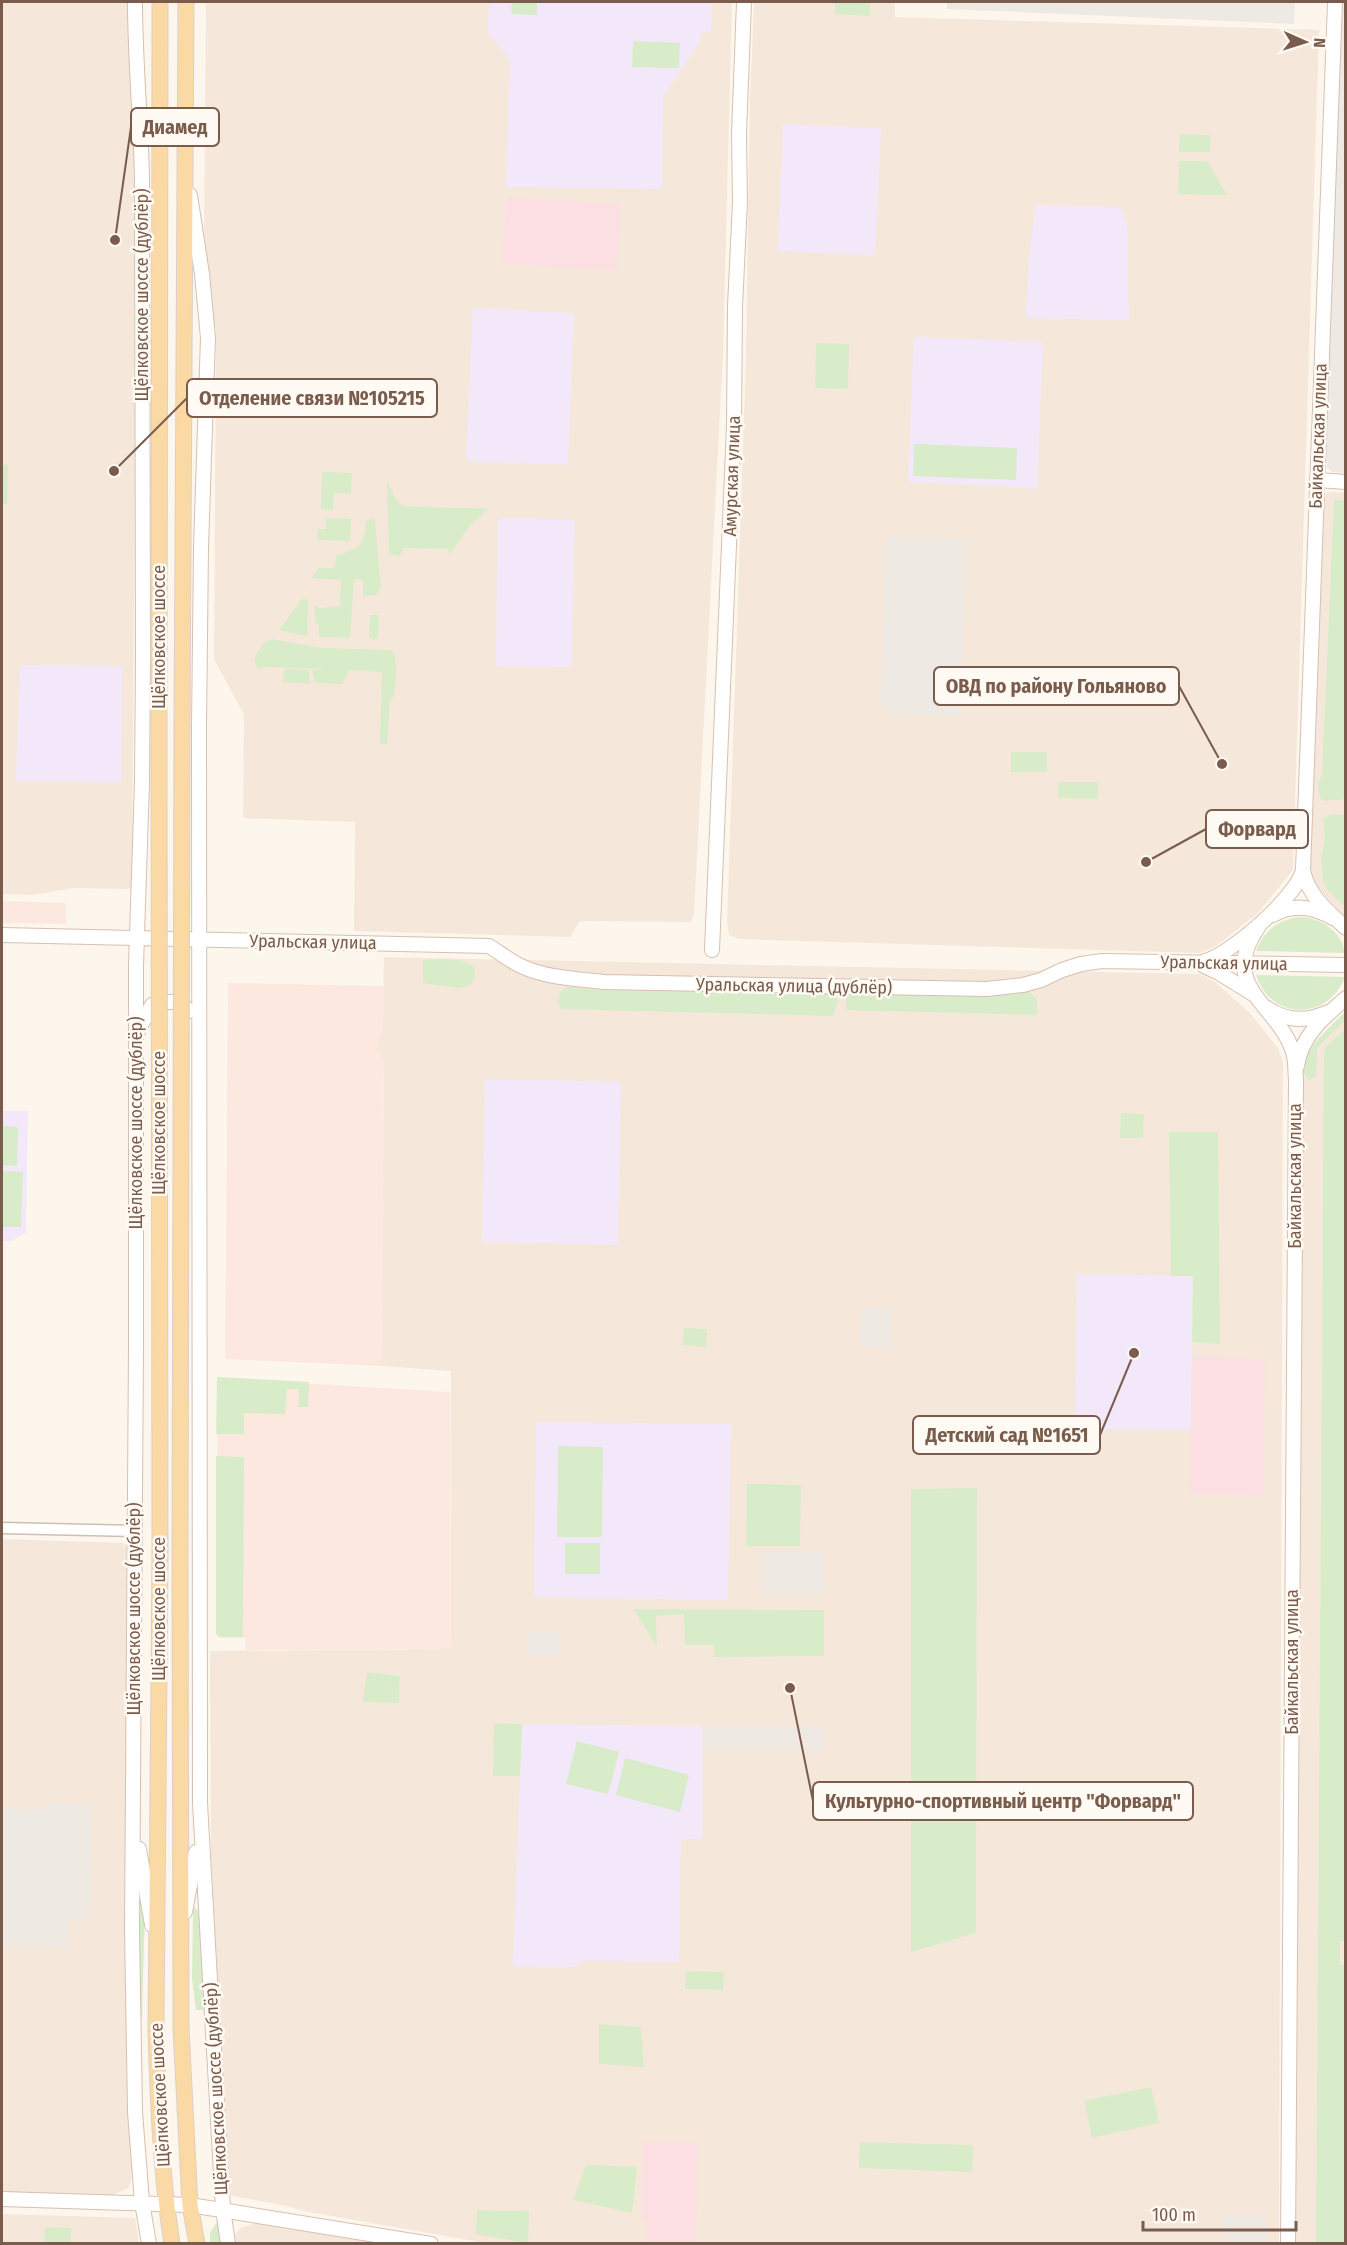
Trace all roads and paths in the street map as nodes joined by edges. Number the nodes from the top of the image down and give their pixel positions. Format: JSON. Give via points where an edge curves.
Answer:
{"nodes":[{"id":1,"x":135,"y":2,"type":"edge"},
{"id":2,"x":160,"y":2,"type":"edge"},
{"id":3,"x":186,"y":2,"type":"edge"},
{"id":4,"x":744,"y":2,"type":"edge"},
{"id":5,"x":1335,"y":2,"type":"edge"},
{"id":6,"x":186,"y":172,"type":"junction"},
{"id":7,"x":160,"y":282,"type":"junction"},
{"id":8,"x":142,"y":437,"type":"junction"},
{"id":9,"x":1317,"y":480,"type":"junction"},
{"id":10,"x":1346,"y":482,"type":"edge"},
{"id":11,"x":1303,"y":870,"type":"junction"},
{"id":12,"x":1261,"y":923,"type":"junction"},
{"id":13,"x":1341,"y":925,"type":"edge"},
{"id":14,"x":2,"y":935,"type":"edge"},
{"id":15,"x":136,"y":938,"type":"junction"},
{"id":16,"x":200,"y":940,"type":"junction"},
{"id":17,"x":489,"y":946,"type":"joint"},
{"id":18,"x":712,"y":950,"type":"dead end"},
{"id":19,"x":1102,"y":961,"type":"joint"},
{"id":20,"x":1191,"y":963,"type":"junction"},
{"id":21,"x":1244,"y":964,"type":"junction"},
{"id":22,"x":1346,"y":965,"type":"edge"},
{"id":23,"x":1257,"y":998,"type":"junction"},
{"id":24,"x":1340,"y":1002,"type":"edge"},
{"id":25,"x":199,"y":1032,"type":"junction"},
{"id":26,"x":136,"y":1035,"type":"junction"},
{"id":27,"x":1296,"y":1080,"type":"junction"},
{"id":28,"x":2,"y":1528,"type":"edge"},
{"id":29,"x":135,"y":1531,"type":"junction"},
{"id":30,"x":200,"y":1803,"type":"junction"},
{"id":31,"x":134,"y":1814,"type":"junction"},
{"id":32,"x":180,"y":1956,"type":"junction"},
{"id":33,"x":156,"y":1961,"type":"junction"},
{"id":34,"x":2,"y":2199,"type":"edge"},
{"id":35,"x":142,"y":2202,"type":"junction"},
{"id":36,"x":166,"y":2203,"type":"junction"},
{"id":37,"x":190,"y":2205,"type":"junction"},
{"id":38,"x":223,"y":2209,"type":"junction"},
{"id":39,"x":148,"y":2244,"type":"edge"},
{"id":40,"x":172,"y":2244,"type":"edge"},
{"id":41,"x":197,"y":2244,"type":"edge"},
{"id":42,"x":228,"y":2244,"type":"edge"},
{"id":43,"x":431,"y":2244,"type":"edge"},
{"id":44,"x":1288,"y":2244,"type":"edge"}],
"edges":[{"from":1,"to":8,"type":"street","name":"Щёлковское шоссе (дублёр)","via":[[142,147]]},
{"from":2,"to":7,"type":"main road","name":"Щёлковское шоссе"},
{"from":3,"to":6,"type":"main road","name":"Щёлковское шоссе"},
{"from":4,"to":18,"type":"street","name":"Амурская улица","via":[[734,426]]},
{"from":5,"to":9,"type":"street","name":"Байкальская улица"},
{"from":6,"to":16,"type":"street","name":"Щёлковское шоссе (дублёр)","via":[[208,338],[199,681]]},
{"from":6,"to":32,"type":"main road","name":"Щёлковское шоссе","bridge":true},
{"from":7,"to":8,"type":"street"},
{"from":7,"to":33,"type":"main road","name":"Щёлковское шоссе","bridge":true,"via":[[160,1553]]},
{"from":8,"to":15,"type":"street","name":"Щёлковское шоссе (дублёр)","via":[[142,783]]},
{"from":9,"to":10,"type":"street"},
{"from":9,"to":11,"type":"street","name":"Байкальская улица"},
{"from":11,"to":12,"type":"street","via":[[1297,885]]},
{"from":11,"to":13,"type":"street","via":[[1308,886]]},
{"from":12,"to":13,"type":"street","via":[[1291,908],[1313,909]]},
{"from":12,"to":20,"type":"street","via":[[1218,957]]},
{"from":12,"to":21,"type":"street","via":[[1249,943]]},
{"from":14,"to":15,"type":"street","name":"Уральская улица"},
{"from":15,"to":16,"type":"street","name":"Уральская улица"},
{"from":15,"to":26,"type":"street","name":"Щёлковское шоссе (дублёр)"},
{"from":16,"to":17,"type":"street","name":"Уральская улица"},
{"from":16,"to":25,"type":"street","name":"Щёлковское шоссе (дублёр)"},
{"from":17,"to":19,"type":"street","name":"Уральская улица (дублёр)","via":[[521,966],[541,973],[604,982],[987,989],[1023,985],[1081,964]]},
{"from":19,"to":20,"type":"street","name":"Уральская улица"},
{"from":20,"to":21,"type":"street","name":"Уральская улица"},
{"from":20,"to":23,"type":"street","via":[[1209,967]]},
{"from":21,"to":22,"type":"street","name":"Уральская улица"},
{"from":21,"to":23,"type":"street"},
{"from":23,"to":24,"type":"street","via":[[1280,1016],[1293,1019],[1306,1019]]},
{"from":23,"to":27,"type":"street","via":[[1288,1041]]},
{"from":24,"to":27,"type":"street","via":[[1304,1042]]},
{"from":25,"to":26,"type":"street","via":[[184,1005],[164,1001],[152,1005]]},
{"from":25,"to":30,"type":"street","name":"Щёлковское шоссе (дублёр)"},
{"from":26,"to":29,"type":"street","name":"Щёлковское шоссе (дублёр)"},
{"from":27,"to":44,"type":"street","name":"Байкальская улица"},
{"from":28,"to":29,"type":"street"},
{"from":29,"to":31,"type":"street","name":"Щёлковское шоссе (дублёр)"},
{"from":30,"to":32,"type":"street"},
{"from":30,"to":38,"type":"street","name":"Щёлковское шоссе (дублёр)"},
{"from":31,"to":33,"type":"street"},
{"from":31,"to":35,"type":"street","name":"Щёлковское шоссе (дублёр)","via":[[132,2033]]},
{"from":32,"to":37,"type":"main road","name":"Щёлковское шоссе"},
{"from":33,"to":36,"type":"main road","name":"Щёлковское шоссе","via":[[158,2102]]},
{"from":34,"to":35,"type":"street"},
{"from":35,"to":36,"type":"street"},
{"from":35,"to":39,"type":"street","name":"Щёлковское шоссе (дублёр)"},
{"from":36,"to":37,"type":"street"},
{"from":36,"to":40,"type":"main road","name":"Щёлковское шоссе"},
{"from":37,"to":38,"type":"street"},
{"from":37,"to":41,"type":"main road","name":"Щёлковское шоссе"},
{"from":38,"to":42,"type":"street","name":"Щёлковское шоссе (дублёр)"},
{"from":38,"to":43,"type":"street"}]}
